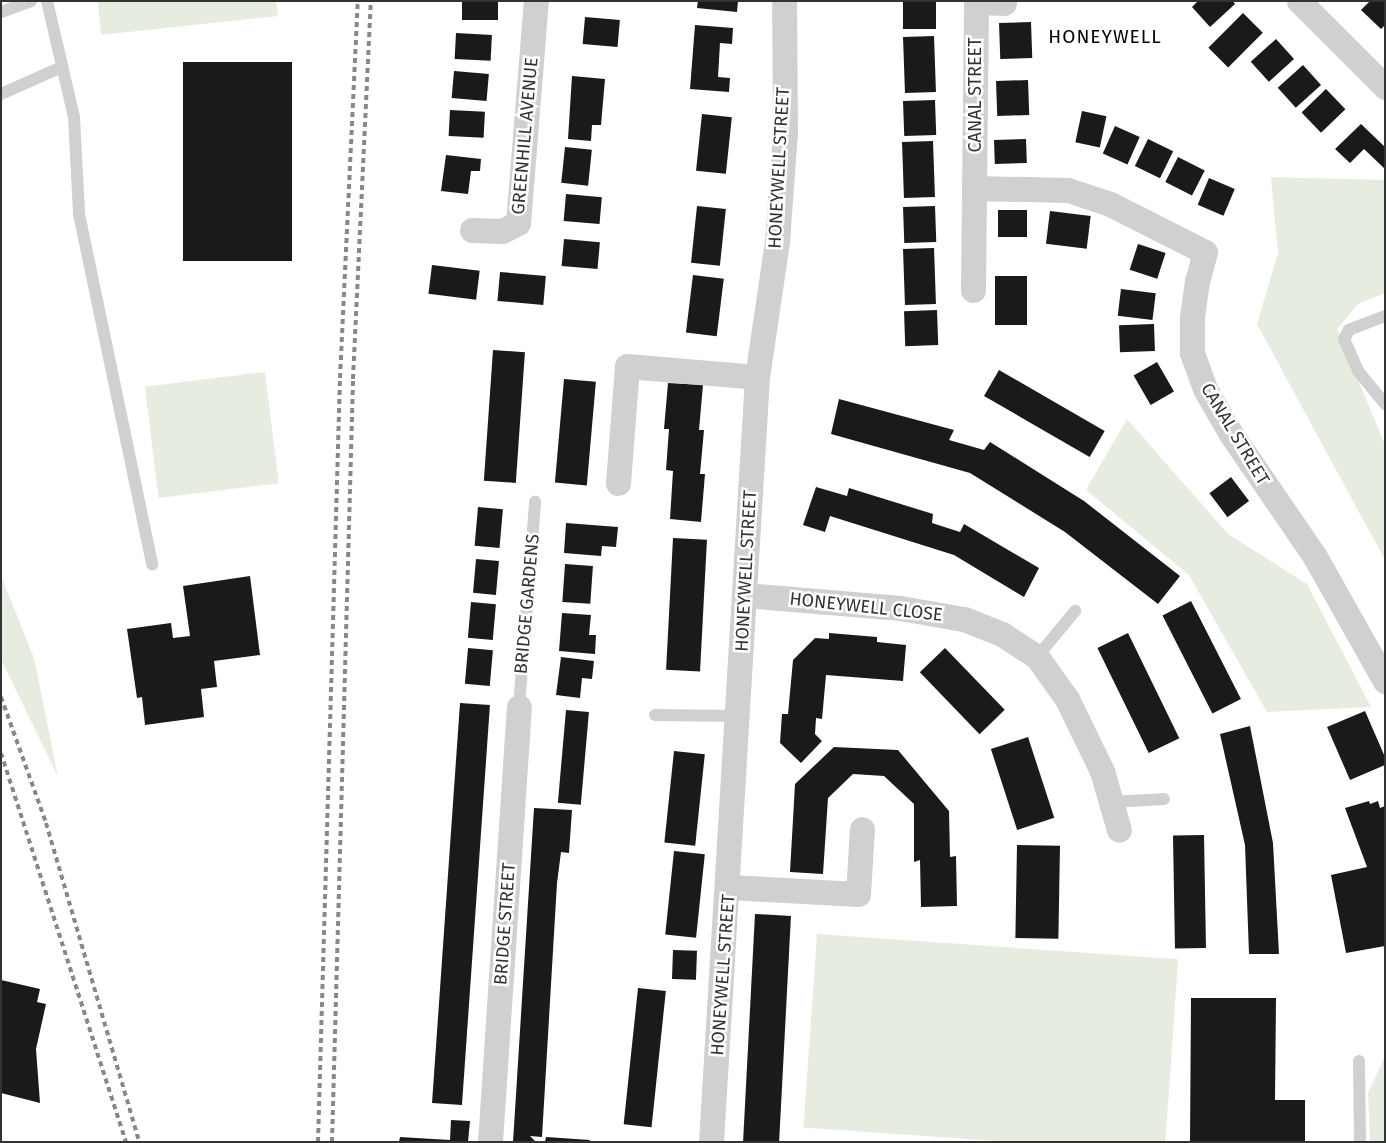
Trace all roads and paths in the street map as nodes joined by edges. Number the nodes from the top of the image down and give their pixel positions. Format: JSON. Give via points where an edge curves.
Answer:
{"nodes":[{"id":1,"x":31,"y":1,"type":"edge"},
{"id":2,"x":46,"y":1,"type":"edge"},
{"id":3,"x":536,"y":1,"type":"edge"},
{"id":4,"x":784,"y":1,"type":"edge"},
{"id":5,"x":1299,"y":1,"type":"edge"},
{"id":6,"x":976,"y":2,"type":"edge"},
{"id":7,"x":1004,"y":3,"type":"dead end"},
{"id":8,"x":1,"y":12,"type":"edge"},
{"id":9,"x":62,"y":67,"type":"junction"},
{"id":10,"x":1385,"y":87,"type":"edge"},
{"id":11,"x":1,"y":94,"type":"edge"},
{"id":12,"x":974,"y":188,"type":"junction"},
{"id":13,"x":472,"y":230,"type":"dead end"},
{"id":14,"x":973,"y":290,"type":"dead end"},
{"id":15,"x":1385,"y":316,"type":"edge"},
{"id":16,"x":757,"y":377,"type":"junction"},
{"id":17,"x":1385,"y":404,"type":"edge"},
{"id":18,"x":618,"y":483,"type":"dead end"},
{"id":19,"x":536,"y":502,"type":"dead end"},
{"id":20,"x":152,"y":564,"type":"dead end"},
{"id":21,"x":745,"y":595,"type":"junction"},
{"id":22,"x":1075,"y":611,"type":"dead end"},
{"id":23,"x":1036,"y":657,"type":"junction"},
{"id":24,"x":1385,"y":681,"type":"edge"},
{"id":25,"x":519,"y":706,"type":"joint"},
{"id":26,"x":655,"y":715,"type":"dead end"},
{"id":27,"x":738,"y":716,"type":"junction"},
{"id":28,"x":1164,"y":799,"type":"dead end"},
{"id":29,"x":1112,"y":802,"type":"junction"},
{"id":30,"x":862,"y":829,"type":"dead end"},
{"id":31,"x":1118,"y":830,"type":"dead end"},
{"id":32,"x":729,"y":887,"type":"junction"},
{"id":33,"x":1359,"y":1061,"type":"dead end"},
{"id":34,"x":490,"y":1142,"type":"edge"},
{"id":35,"x":711,"y":1142,"type":"edge"},
{"id":36,"x":1360,"y":1142,"type":"edge"}],
"edges":[{"from":1,"to":8,"type":"lane"},
{"from":2,"to":9,"type":"lane"},
{"from":3,"to":13,"type":"street","name":"GREENHILL AVENUE","via":[[518,223],[502,231]]},
{"from":4,"to":16,"type":"street","name":"HONEYWELL STREET","via":[[784,132],[777,241]]},
{"from":5,"to":10,"type":"street"},
{"from":6,"to":7,"type":"street","name":"CANAL STREET"},
{"from":6,"to":12,"type":"street","name":"CANAL STREET"},
{"from":9,"to":11,"type":"lane"},
{"from":9,"to":20,"type":"lane","via":[[74,117],[79,214]]},
{"from":12,"to":14,"type":"street","name":"CANAL STREET"},
{"from":12,"to":24,"type":"street","name":"CANAL STREET","via":[[1068,190],[1110,204],[1205,252],[1192,318],[1192,353],[1205,389],[1231,434],[1314,555]]},
{"from":15,"to":17,"type":"lane","via":[[1349,330],[1344,340],[1358,371]]},
{"from":16,"to":18,"type":"street","via":[[627,366]]},
{"from":16,"to":21,"type":"street","name":"HONEYWELL STREET"},
{"from":19,"to":25,"type":"lane","name":"BRIDGE GARDENS"},
{"from":21,"to":23,"type":"street","name":"HONEYWELL CLOSE","via":[[900,608],[964,619],[1002,634]]},
{"from":21,"to":27,"type":"street","name":"HONEYWELL STREET"},
{"from":22,"to":23,"type":"lane"},
{"from":23,"to":29,"type":"street","name":"HONEYWELL CLOSE","via":[[1067,699],[1102,771]]},
{"from":25,"to":34,"type":"street","name":"BRIDGE STREET"},
{"from":26,"to":27,"type":"lane"},
{"from":27,"to":32,"type":"street","name":"HONEYWELL STREET"},
{"from":28,"to":29,"type":"lane"},
{"from":29,"to":31,"type":"street","name":"HONEYWELL CLOSE"},
{"from":30,"to":32,"type":"street","via":[[858,894]]},
{"from":32,"to":35,"type":"street","name":"HONEYWELL STREET"},
{"from":33,"to":36,"type":"lane"}]}
